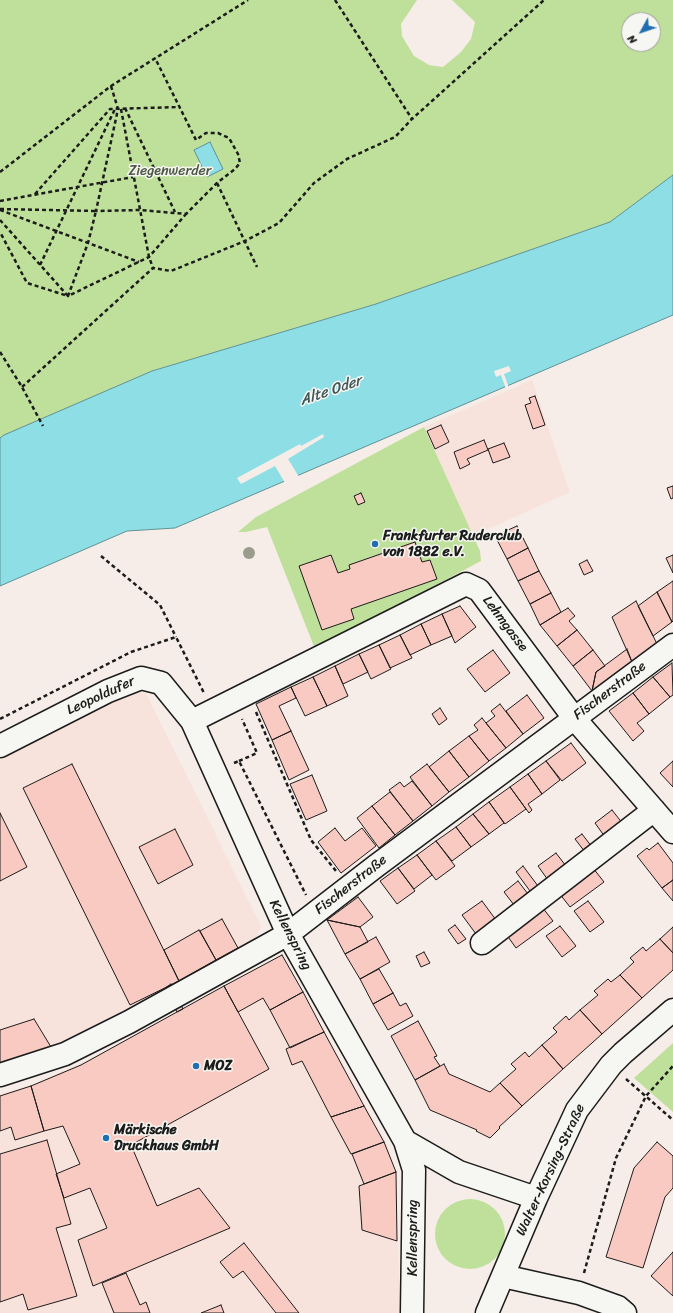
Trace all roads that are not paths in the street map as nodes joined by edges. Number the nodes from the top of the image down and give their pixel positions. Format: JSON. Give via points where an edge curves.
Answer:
{"nodes":[{"id":1,"x":673,"y":645,"type":"edge"},
{"id":2,"x":574,"y":718,"type":"junction"},
{"id":3,"x":192,"y":721,"type":"junction"},
{"id":4,"x":0,"y":746,"type":"edge"},
{"id":5,"x":654,"y":810,"type":"junction"},
{"id":6,"x":673,"y":832,"type":"edge"},
{"id":7,"x":288,"y":934,"type":"junction"},
{"id":8,"x":482,"y":943,"type":"dead end"},
{"id":9,"x":673,"y":1010,"type":"edge"},
{"id":10,"x":0,"y":1075,"type":"edge"},
{"id":11,"x":405,"y":1141,"type":"junction"},
{"id":12,"x":536,"y":1198,"type":"junction"},
{"id":13,"x":504,"y":1276,"type":"junction"},
{"id":14,"x":412,"y":1313,"type":"edge"},
{"id":15,"x":487,"y":1313,"type":"edge"},
{"id":16,"x":625,"y":1313,"type":"edge"}],
"edges":[{"from":1,"to":2,"type":"street","name":"Fischerstraße"},
{"from":2,"to":3,"type":"street","name":"Lehmgasse","via":[[479,590],[466,584]]},
{"from":2,"to":5,"type":"street","name":"Lehmgasse"},
{"from":2,"to":7,"type":"street","name":"Fischerstraße"},
{"from":3,"to":4,"type":"street","name":"Leopoldufer","via":[[161,683],[141,678],[108,691]]},
{"from":3,"to":7,"type":"street","name":"Kellenspring"},
{"from":5,"to":6,"type":"street","name":"Lehmgasse"},
{"from":5,"to":8,"type":"street"},
{"from":7,"to":10,"type":"street","name":"Fischerstraße","via":[[129,1022],[65,1054]]},
{"from":7,"to":11,"type":"street","name":"Kellenspring"},
{"from":9,"to":12,"type":"street","name":"Walter-Korsing-Straße","via":[[611,1065],[577,1110]]},
{"from":11,"to":12,"type":"street","via":[[459,1172]]},
{"from":11,"to":14,"type":"street","name":"Kellenspring","via":[[414,1170]]},
{"from":12,"to":13,"type":"street","name":"Walter-Korsing-Straße"},
{"from":13,"to":15,"type":"street","name":"Walter-Korsing-Straße"},
{"from":13,"to":16,"type":"street","via":[[579,1293],[618,1307]]}]}
